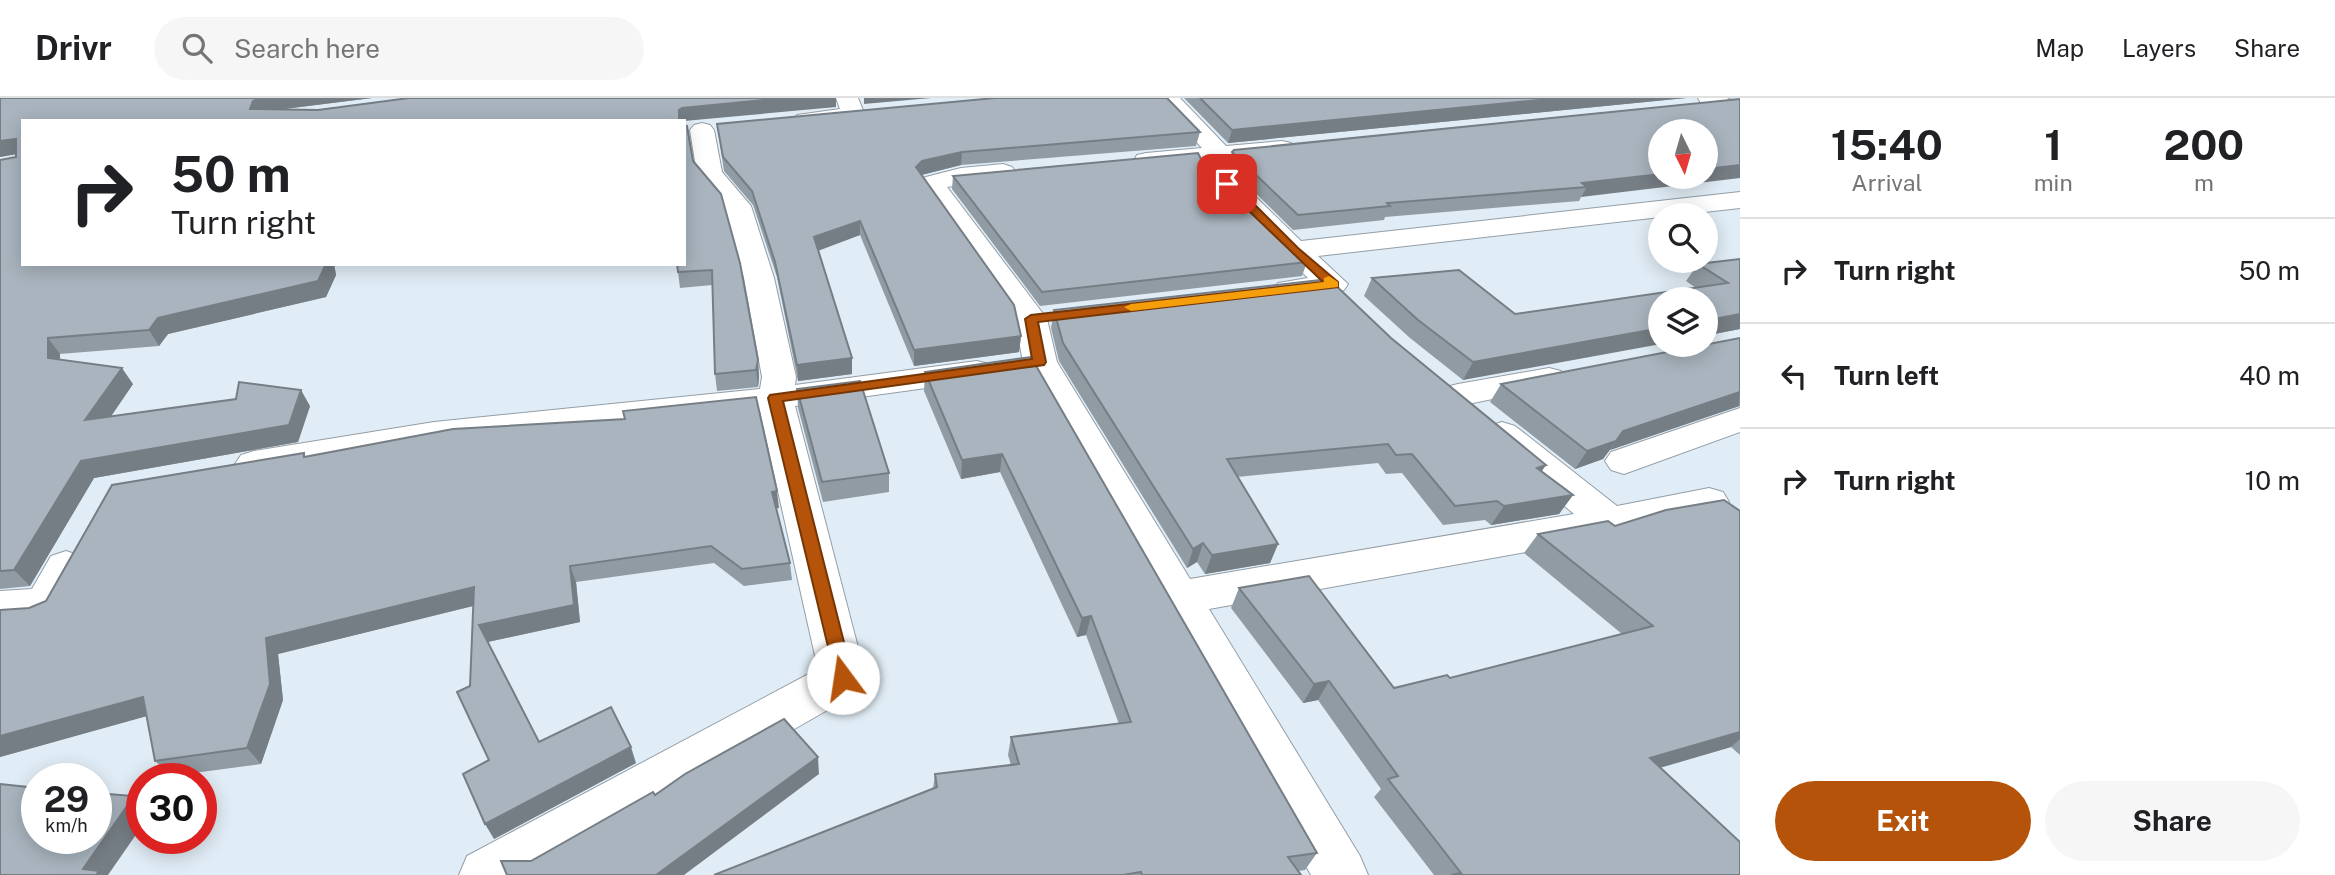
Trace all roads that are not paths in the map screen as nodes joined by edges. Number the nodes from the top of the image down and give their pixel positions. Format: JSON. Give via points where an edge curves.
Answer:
{"nodes":[{"id":1,"x":1167,"y":98,"type":"edge"},
{"id":2,"x":851,"y":106,"type":"edge"},
{"id":3,"x":881,"y":112,"type":"edge"},
{"id":4,"x":785,"y":122,"type":"edge"},
{"id":5,"x":705,"y":129,"type":"edge"},
{"id":6,"x":1318,"y":144,"type":"edge"},
{"id":7,"x":1221,"y":154,"type":"junction"},
{"id":8,"x":1112,"y":163,"type":"edge"},
{"id":9,"x":1030,"y":170,"type":"edge"},
{"id":10,"x":1740,"y":200,"type":"edge"},
{"id":11,"x":1294,"y":250,"type":"junction"},
{"id":12,"x":1333,"y":284,"type":"junction"},
{"id":13,"x":1265,"y":292,"type":"edge"},
{"id":14,"x":1360,"y":311,"type":"edge"},
{"id":15,"x":1040,"y":362,"type":"junction"},
{"id":16,"x":1577,"y":372,"type":"edge"},
{"id":17,"x":775,"y":398,"type":"junction"},
{"id":18,"x":1740,"y":419,"type":"edge"},
{"id":19,"x":1625,"y":461,"type":"dead end"},
{"id":20,"x":218,"y":470,"type":"edge"},
{"id":21,"x":1709,"y":502,"type":"edge"},
{"id":22,"x":1610,"y":522,"type":"junction"},
{"id":23,"x":84,"y":535,"type":"edge"},
{"id":24,"x":1179,"y":598,"type":"junction"},
{"id":25,"x":0,"y":608,"type":"edge"},
{"id":26,"x":494,"y":872,"type":"edge"},
{"id":27,"x":1341,"y":875,"type":"edge"}],
"edges":[{"from":1,"to":7,"type":"street"},
{"from":2,"to":3,"type":"street"},
{"from":2,"to":4,"type":"street"},
{"from":5,"to":17,"type":"street","via":[[710,174],[738,206],[759,278],[779,377]]},
{"from":6,"to":7,"type":"street"},
{"from":7,"to":8,"type":"street"},
{"from":7,"to":11,"type":"street","via":[[1210,167]]},
{"from":9,"to":15,"type":"street","via":[[931,183],[1045,317]]},
{"from":10,"to":11,"type":"street"},
{"from":11,"to":12,"type":"street"},
{"from":12,"to":13,"type":"street"},
{"from":12,"to":14,"type":"street"},
{"from":15,"to":17,"type":"street"},
{"from":15,"to":24,"type":"street"},
{"from":16,"to":22,"type":"street","via":[[1448,387]]},
{"from":17,"to":20,"type":"street","via":[[434,433]]},
{"from":17,"to":26,"type":"street","via":[[843,678]]},
{"from":18,"to":19,"type":"street"},
{"from":21,"to":22,"type":"street"},
{"from":22,"to":24,"type":"street"},
{"from":23,"to":25,"type":"street","via":[[45,605]]},
{"from":24,"to":27,"type":"street"}]}
